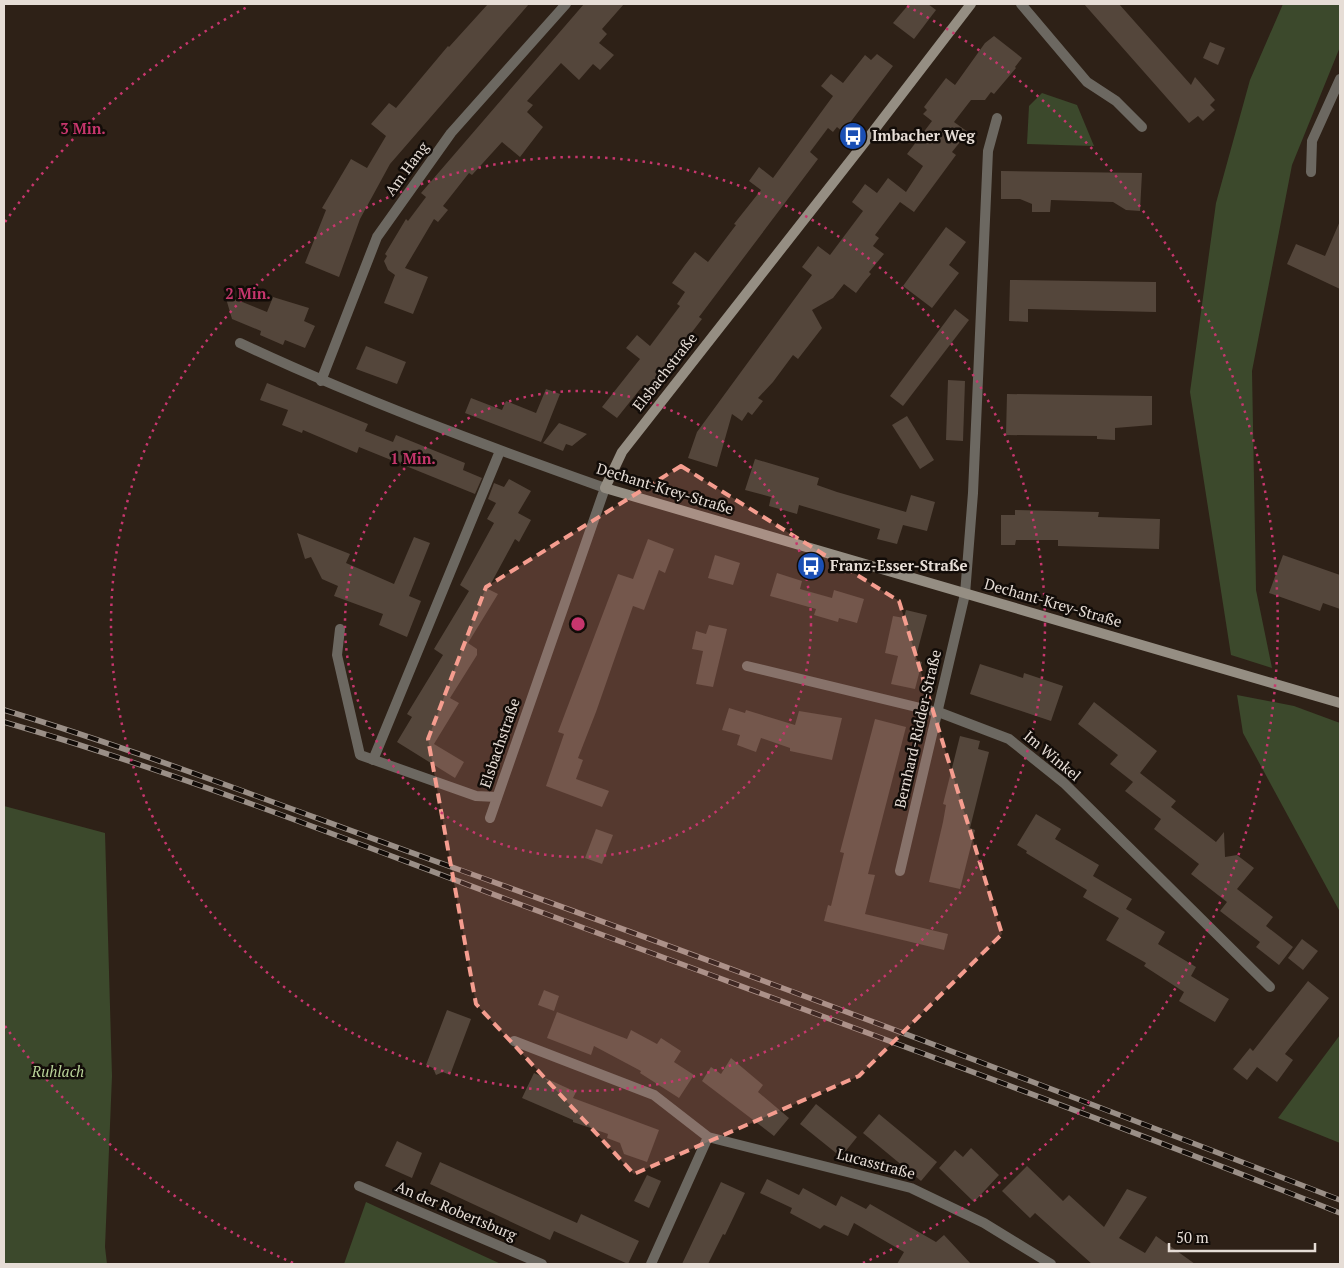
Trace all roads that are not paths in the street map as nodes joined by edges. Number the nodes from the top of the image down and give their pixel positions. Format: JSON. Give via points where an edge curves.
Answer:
{"nodes":[{"id":1,"x":566,"y":4,"type":"edge"},
{"id":2,"x":971,"y":4,"type":"edge"},
{"id":3,"x":1021,"y":4,"type":"edge"},
{"id":4,"x":1340,"y":79,"type":"edge"},
{"id":5,"x":997,"y":118,"type":"dead end"},
{"id":6,"x":1142,"y":127,"type":"dead end"},
{"id":7,"x":1311,"y":172,"type":"dead end"},
{"id":8,"x":240,"y":343,"type":"dead end"},
{"id":9,"x":320,"y":381,"type":"junction"},
{"id":10,"x":500,"y":451,"type":"junction"},
{"id":11,"x":605,"y":488,"type":"junction"},
{"id":12,"x":965,"y":594,"type":"junction"},
{"id":13,"x":340,"y":628,"type":"dead end"},
{"id":14,"x":747,"y":666,"type":"dead end"},
{"id":15,"x":1340,"y":703,"type":"edge"},
{"id":16,"x":938,"y":712,"type":"junction"},
{"id":17,"x":373,"y":760,"type":"junction"},
{"id":18,"x":497,"y":797,"type":"junction"},
{"id":19,"x":490,"y":818,"type":"dead end"},
{"id":20,"x":900,"y":871,"type":"dead end"},
{"id":21,"x":1270,"y":986,"type":"dead end"},
{"id":22,"x":514,"y":1041,"type":"dead end"},
{"id":23,"x":708,"y":1136,"type":"junction"},
{"id":24,"x":359,"y":1186,"type":"dead end"},
{"id":25,"x":542,"y":1264,"type":"edge"},
{"id":26,"x":651,"y":1264,"type":"edge"},
{"id":27,"x":1051,"y":1264,"type":"edge"}],
"edges":[{"from":1,"to":9,"type":"street","name":"Am Hang","via":[[451,133],[376,237]]},
{"from":2,"to":11,"type":"street","name":"Elsbachstraße","via":[[628,445]]},
{"from":3,"to":6,"type":"street","via":[[1087,82],[1116,101]]},
{"from":4,"to":7,"type":"street","via":[[1312,141]]},
{"from":5,"to":12,"type":"street","via":[[988,151],[973,493]]},
{"from":8,"to":9,"type":"street","name":"Dechant-Krey-Straße"},
{"from":9,"to":10,"type":"street","name":"Dechant-Krey-Straße"},
{"from":10,"to":11,"type":"street","name":"Dechant-Krey-Straße"},
{"from":10,"to":17,"type":"street"},
{"from":11,"to":12,"type":"street","name":"Dechant-Krey-Straße"},
{"from":11,"to":18,"type":"street","name":"Elsbachstraße"},
{"from":12,"to":15,"type":"street","name":"Dechant-Krey-Straße"},
{"from":12,"to":16,"type":"street","name":"Bernhard-Ridder-Straße"},
{"from":13,"to":17,"type":"street","via":[[337,655],[360,755]]},
{"from":14,"to":16,"type":"street","name":"Im Winkel"},
{"from":16,"to":20,"type":"street","name":"Bernhard-Ridder-Straße"},
{"from":16,"to":21,"type":"street","name":"Im Winkel","via":[[1008,739],[1064,783]]},
{"from":17,"to":18,"type":"street","via":[[476,796]]},
{"from":18,"to":19,"type":"street","name":"Elsbachstraße"},
{"from":22,"to":23,"type":"street","name":"Lucasstraße","via":[[654,1094]]},
{"from":23,"to":26,"type":"street"},
{"from":23,"to":27,"type":"street","name":"Lucasstraße","via":[[911,1188],[984,1223]]},
{"from":24,"to":25,"type":"street","name":"An der Robertsburg"}]}
